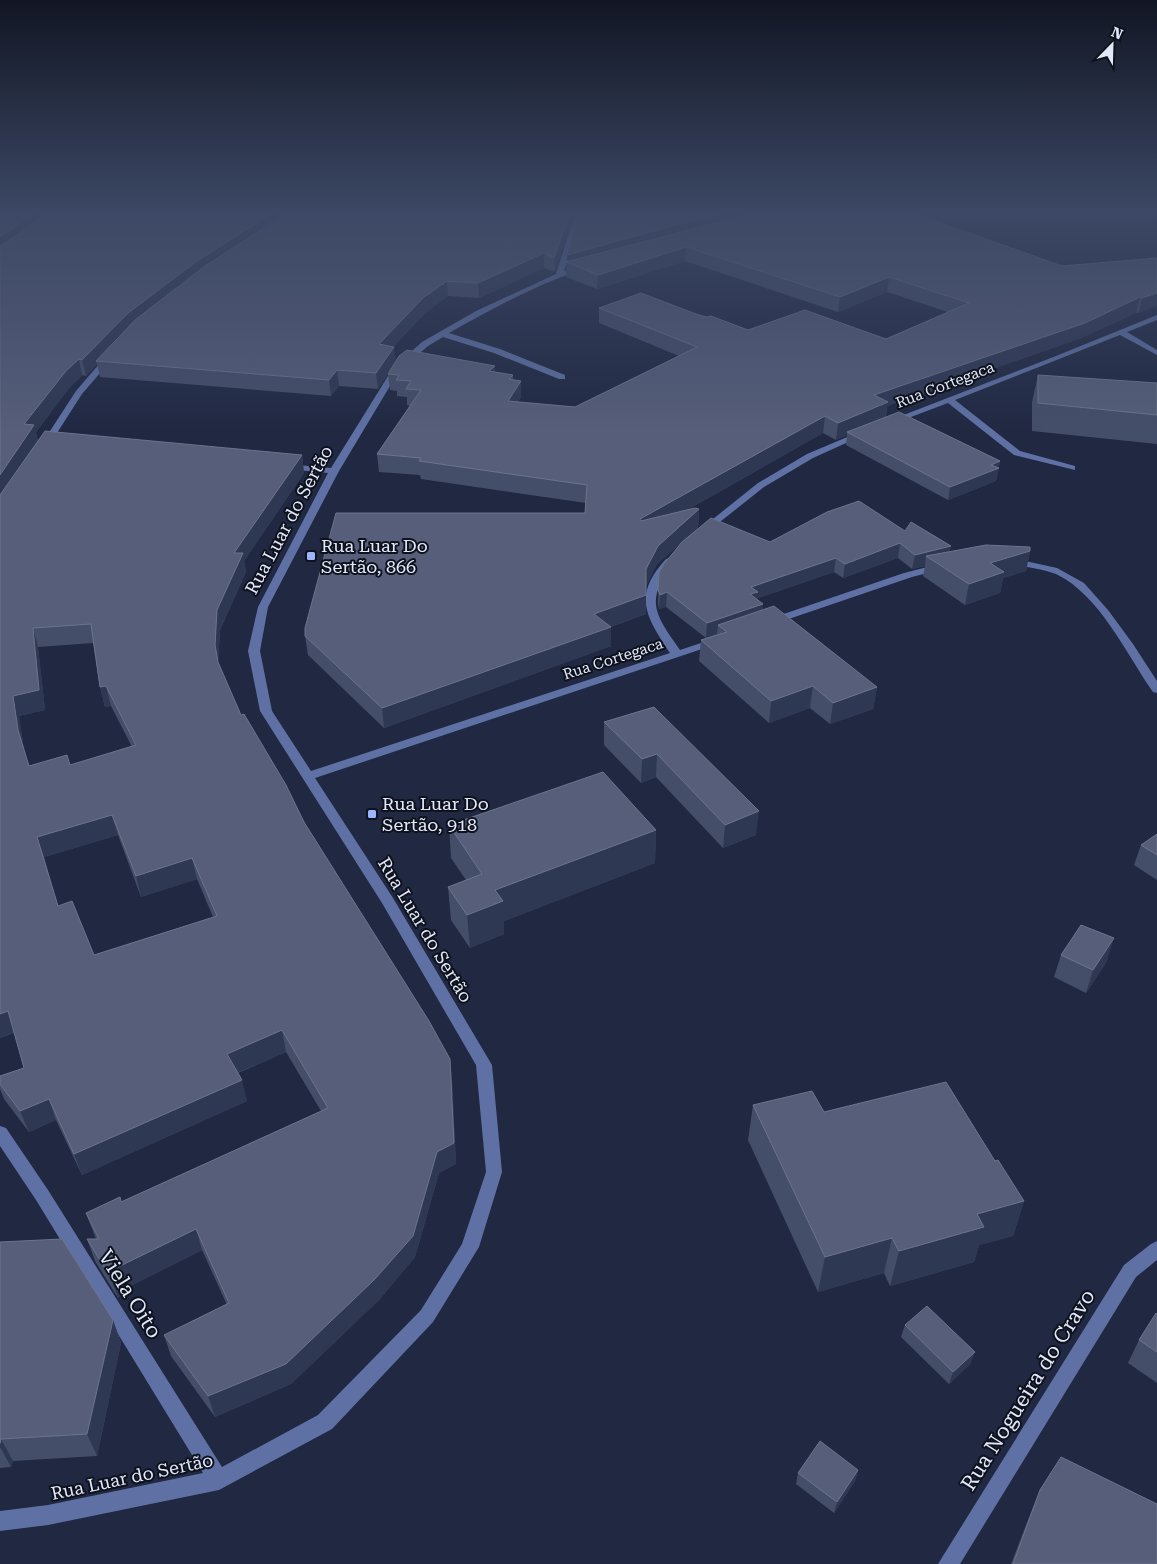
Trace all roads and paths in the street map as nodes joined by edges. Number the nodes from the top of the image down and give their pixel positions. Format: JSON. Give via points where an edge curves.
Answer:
{"nodes":[{"id":1,"x":534,"y":287,"type":"edge"},
{"id":2,"x":1157,"y":317,"type":"edge"},
{"id":3,"x":1122,"y":332,"type":"junction"},
{"id":4,"x":443,"y":334,"type":"junction"},
{"id":5,"x":114,"y":352,"type":"edge"},
{"id":6,"x":1157,"y":353,"type":"edge"},
{"id":7,"x":562,"y":377,"type":"dead end"},
{"id":8,"x":948,"y":400,"type":"junction"},
{"id":9,"x":48,"y":445,"type":"edge"},
{"id":10,"x":275,"y":465,"type":"edge"},
{"id":11,"x":1072,"y":468,"type":"dead end"},
{"id":12,"x":334,"y":471,"type":"junction"},
{"id":13,"x":692,"y":540,"type":"edge"},
{"id":14,"x":678,"y":554,"type":"edge"},
{"id":15,"x":1003,"y":560,"type":"edge"},
{"id":16,"x":951,"y":565,"type":"edge"},
{"id":17,"x":760,"y":625,"type":"edge"},
{"id":18,"x":723,"y":638,"type":"edge"},
{"id":19,"x":677,"y":654,"type":"junction"},
{"id":20,"x":1157,"y":690,"type":"edge"},
{"id":21,"x":307,"y":776,"type":"junction"},
{"id":22,"x":0,"y":1133,"type":"edge"},
{"id":23,"x":1157,"y":1249,"type":"edge"},
{"id":24,"x":219,"y":1480,"type":"junction"},
{"id":25,"x":0,"y":1521,"type":"edge"},
{"id":26,"x":948,"y":1564,"type":"edge"}],
"edges":[{"from":1,"to":4,"type":"street","name":"Rua Luar do Sertão"},
{"from":2,"to":3,"type":"street","name":"Rua Cortegaca"},
{"from":3,"to":6,"type":"street"},
{"from":3,"to":8,"type":"street","name":"Rua Cortegaca"},
{"from":4,"to":7,"type":"street"},
{"from":4,"to":12,"type":"street","name":"Rua Luar do Sertão","via":[[425,344],[396,370]]},
{"from":5,"to":9,"type":"street","via":[[80,392]]},
{"from":8,"to":11,"type":"street","via":[[1017,453]]},
{"from":8,"to":13,"type":"street","name":"Rua Cortegaca","via":[[810,456],[761,485]]},
{"from":10,"to":12,"type":"street"},
{"from":12,"to":21,"type":"street","name":"Rua Luar do Sertão","via":[[263,607],[254,651],[266,711]]},
{"from":14,"to":19,"type":"street","name":"Rua Cortegaca","via":[[664,568],[652,588],[651,611]]},
{"from":15,"to":20,"type":"street","via":[[1037,565],[1066,575],[1091,594]]},
{"from":16,"to":17,"type":"street","via":[[908,575]]},
{"from":18,"to":19,"type":"street"},
{"from":19,"to":21,"type":"street","name":"Rua Cortegaca"},
{"from":21,"to":24,"type":"street","name":"Rua Luar do Sertão","via":[[388,901],[484,1065],[494,1172],[470,1247],[427,1316],[325,1422]]},
{"from":22,"to":24,"type":"street","name":"Viela Oito"},
{"from":23,"to":26,"type":"street","name":"Rua Nogueira do Cravo","via":[[1130,1271]]},
{"from":24,"to":25,"type":"street","name":"Rua Luar do Sertão","via":[[48,1515]]}]}
